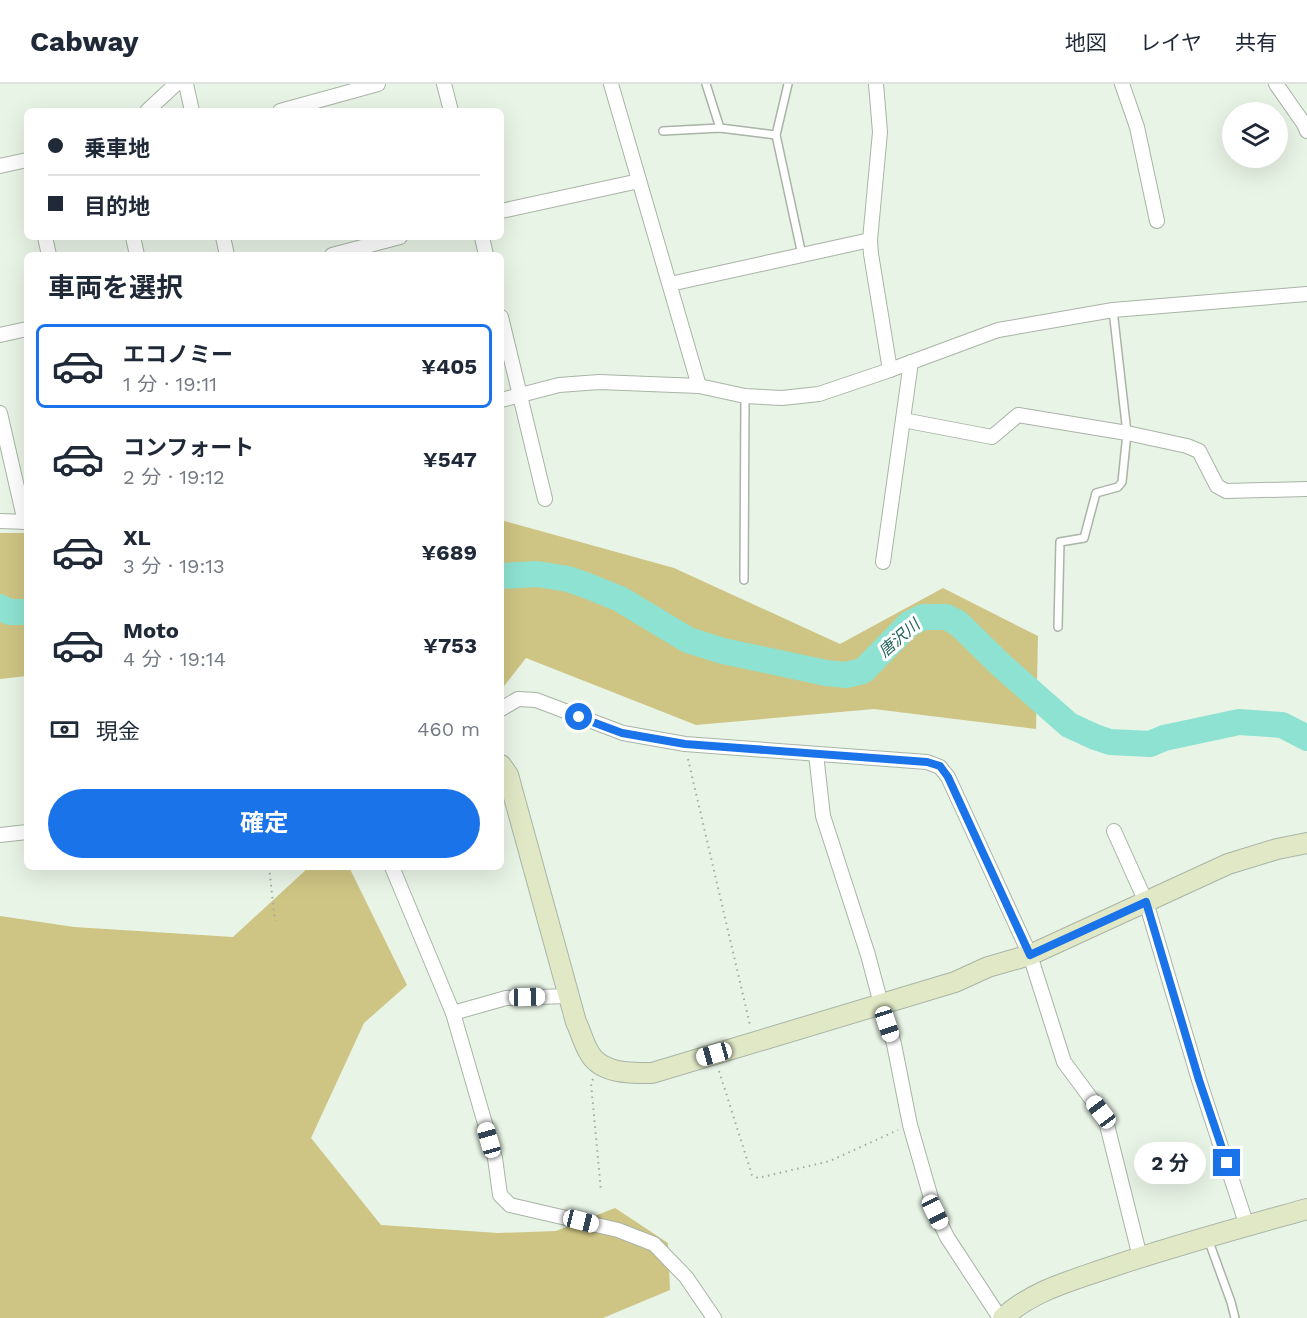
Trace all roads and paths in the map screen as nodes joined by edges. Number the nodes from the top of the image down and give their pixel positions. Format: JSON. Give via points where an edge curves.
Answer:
{"nodes":[{"id":1,"x":176,"y":84,"type":"edge"},
{"id":2,"x":186,"y":84,"type":"edge"},
{"id":3,"x":378,"y":84,"type":"edge"},
{"id":4,"x":444,"y":84,"type":"edge"},
{"id":5,"x":610,"y":84,"type":"edge"},
{"id":6,"x":706,"y":84,"type":"edge"},
{"id":7,"x":788,"y":84,"type":"edge"},
{"id":8,"x":876,"y":84,"type":"edge"},
{"id":9,"x":1122,"y":84,"type":"edge"},
{"id":10,"x":1275,"y":84,"type":"edge"},
{"id":11,"x":320,"y":106,"type":"edge"},
{"id":12,"x":150,"y":108,"type":"edge"},
{"id":13,"x":191,"y":108,"type":"edge"},
{"id":14,"x":304,"y":108,"type":"edge"},
{"id":15,"x":450,"y":108,"type":"edge"},
{"id":16,"x":720,"y":128,"type":"junction"},
{"id":17,"x":1307,"y":131,"type":"edge"},
{"id":18,"x":663,"y":132,"type":"dead end"},
{"id":19,"x":776,"y":135,"type":"junction"},
{"id":20,"x":24,"y":161,"type":"edge"},
{"id":21,"x":0,"y":165,"type":"edge"},
{"id":22,"x":639,"y":181,"type":"junction"},
{"id":23,"x":504,"y":210,"type":"edge"},
{"id":24,"x":1157,"y":221,"type":"dead end"},
{"id":25,"x":386,"y":240,"type":"edge"},
{"id":26,"x":870,"y":240,"type":"junction"},
{"id":27,"x":353,"y":247,"type":"edge"},
{"id":28,"x":802,"y":255,"type":"junction"},
{"id":29,"x":669,"y":285,"type":"junction"},
{"id":30,"x":1307,"y":294,"type":"edge"},
{"id":31,"x":1113,"y":310,"type":"junction"},
{"id":32,"x":24,"y":330,"type":"edge"},
{"id":33,"x":504,"y":330,"type":"edge"},
{"id":34,"x":0,"y":336,"type":"edge"},
{"id":35,"x":911,"y":362,"type":"junction"},
{"id":36,"x":890,"y":370,"type":"junction"},
{"id":37,"x":699,"y":386,"type":"junction"},
{"id":38,"x":519,"y":394,"type":"junction"},
{"id":39,"x":745,"y":396,"type":"junction"},
{"id":40,"x":504,"y":399,"type":"edge"},
{"id":41,"x":0,"y":413,"type":"edge"},
{"id":42,"x":903,"y":420,"type":"junction"},
{"id":43,"x":1127,"y":433,"type":"junction"},
{"id":44,"x":1307,"y":489,"type":"edge"},
{"id":45,"x":545,"y":499,"type":"dead end"},
{"id":46,"x":24,"y":514,"type":"edge"},
{"id":47,"x":0,"y":521,"type":"edge"},
{"id":48,"x":24,"y":522,"type":"edge"},
{"id":49,"x":883,"y":562,"type":"dead end"},
{"id":50,"x":744,"y":580,"type":"dead end"},
{"id":51,"x":1058,"y":627,"type":"dead end"},
{"id":52,"x":504,"y":707,"type":"edge"},
{"id":53,"x":685,"y":744,"type":"junction"},
{"id":54,"x":816,"y":754,"type":"junction"},
{"id":55,"x":504,"y":769,"type":"edge"},
{"id":56,"x":1114,"y":831,"type":"dead end"},
{"id":57,"x":24,"y":832,"type":"edge"},
{"id":58,"x":0,"y":835,"type":"edge"},
{"id":59,"x":1307,"y":843,"type":"edge"},
{"id":60,"x":268,"y":870,"type":"edge"},
{"id":61,"x":393,"y":870,"type":"edge"},
{"id":62,"x":1146,"y":902,"type":"junction"},
{"id":63,"x":275,"y":921,"type":"dead end"},
{"id":64,"x":1030,"y":955,"type":"junction"},
{"id":65,"x":568,"y":996,"type":"junction"},
{"id":66,"x":881,"y":1004,"type":"junction"},
{"id":67,"x":453,"y":1013,"type":"junction"},
{"id":68,"x":753,"y":1042,"type":"junction"},
{"id":69,"x":714,"y":1054,"type":"junction"},
{"id":70,"x":601,"y":1066,"type":"junction"},
{"id":71,"x":910,"y":1125,"type":"junction"},
{"id":72,"x":601,"y":1191,"type":"dead end"},
{"id":73,"x":1307,"y":1209,"type":"edge"},
{"id":74,"x":1247,"y":1226,"type":"junction"},
{"id":75,"x":1207,"y":1237,"type":"junction"},
{"id":76,"x":1140,"y":1257,"type":"junction"},
{"id":77,"x":714,"y":1318,"type":"edge"},
{"id":78,"x":1002,"y":1318,"type":"edge"},
{"id":79,"x":1235,"y":1318,"type":"edge"}],
"edges":[{"from":1,"to":12,"type":"street"},
{"from":2,"to":13,"type":"street"},
{"from":3,"to":11,"type":"street"},
{"from":4,"to":15,"type":"street"},
{"from":5,"to":22,"type":"street"},
{"from":6,"to":16,"type":"lane"},
{"from":7,"to":19,"type":"lane"},
{"from":8,"to":26,"type":"street","via":[[880,132]]},
{"from":9,"to":24,"type":"street","via":[[1137,127]]},
{"from":10,"to":17,"type":"street"},
{"from":11,"to":14,"type":"street"},
{"from":16,"to":18,"type":"lane"},
{"from":16,"to":19,"type":"lane"},
{"from":19,"to":28,"type":"lane"},
{"from":20,"to":21,"type":"street"},
{"from":22,"to":23,"type":"street"},
{"from":22,"to":29,"type":"street"},
{"from":25,"to":27,"type":"street"},
{"from":26,"to":28,"type":"street"},
{"from":26,"to":36,"type":"street"},
{"from":28,"to":29,"type":"street"},
{"from":29,"to":37,"type":"street"},
{"from":30,"to":31,"type":"street"},
{"from":31,"to":35,"type":"street","via":[[998,330]]},
{"from":31,"to":43,"type":"lane"},
{"from":32,"to":34,"type":"street"},
{"from":33,"to":38,"type":"street"},
{"from":35,"to":36,"type":"street"},
{"from":35,"to":42,"type":"street"},
{"from":36,"to":39,"type":"street","via":[[819,394]]},
{"from":37,"to":38,"type":"street","via":[[599,382]]},
{"from":37,"to":39,"type":"street"},
{"from":38,"to":40,"type":"street"},
{"from":38,"to":45,"type":"street"},
{"from":39,"to":50,"type":"lane"},
{"from":41,"to":46,"type":"street"},
{"from":42,"to":43,"type":"street","via":[[992,437],[1018,415]]},
{"from":42,"to":49,"type":"street"},
{"from":43,"to":44,"type":"street","via":[[1199,451],[1217,486],[1226,490]]},
{"from":43,"to":51,"type":"lane","via":[[1122,482],[1118,487],[1096,493],[1084,538],[1060,542]]},
{"from":47,"to":48,"type":"street"},
{"from":52,"to":53,"type":"street","via":[[518,699],[536,700],[622,733]]},
{"from":53,"to":54,"type":"street"},
{"from":53,"to":68,"type":"path"},
{"from":54,"to":64,"type":"street","via":[[940,766]]},
{"from":54,"to":66,"type":"street","via":[[823,816]]},
{"from":55,"to":65,"type":"street"},
{"from":56,"to":62,"type":"street"},
{"from":57,"to":58,"type":"street"},
{"from":59,"to":62,"type":"street","via":[[1228,864]]},
{"from":60,"to":63,"type":"path"},
{"from":61,"to":67,"type":"street"},
{"from":62,"to":64,"type":"street"},
{"from":62,"to":74,"type":"street"},
{"from":64,"to":66,"type":"street"},
{"from":64,"to":76,"type":"street","via":[[1064,1062],[1107,1125]]},
{"from":65,"to":67,"type":"street","via":[[506,998]]},
{"from":65,"to":70,"type":"street","via":[[590,1055]]},
{"from":66,"to":68,"type":"street"},
{"from":66,"to":71,"type":"street","via":[[894,1044]]},
{"from":67,"to":77,"type":"street","via":[[495,1158],[500,1195],[510,1205],[618,1230],[654,1244],[686,1277]]},
{"from":68,"to":69,"type":"street"},
{"from":69,"to":70,"type":"street","via":[[652,1073],[628,1073]]},
{"from":69,"to":71,"type":"path","via":[[752,1175],[758,1178],[830,1161]]},
{"from":70,"to":72,"type":"path","via":[[591,1083]]},
{"from":71,"to":78,"type":"street","via":[[935,1212],[947,1237]]},
{"from":73,"to":74,"type":"street"},
{"from":74,"to":75,"type":"street"},
{"from":75,"to":76,"type":"street"},
{"from":75,"to":79,"type":"lane"},
{"from":76,"to":78,"type":"street","via":[[1060,1285],[1024,1302]]}]}
